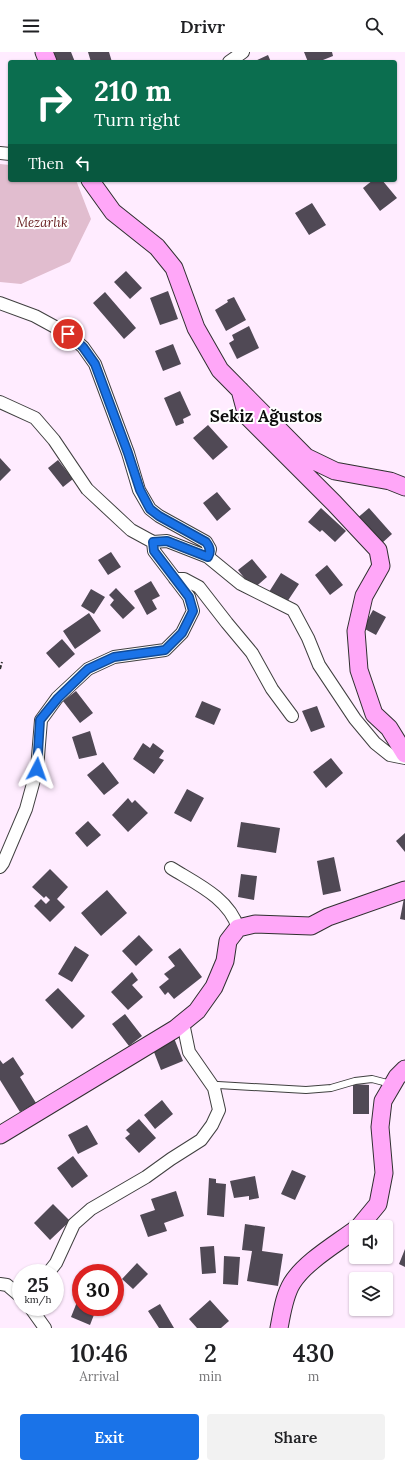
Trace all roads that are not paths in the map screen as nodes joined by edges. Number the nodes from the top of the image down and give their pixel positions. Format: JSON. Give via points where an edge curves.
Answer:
{"nodes":[{"id":1,"x":243,"y":52,"type":"edge"},
{"id":2,"x":232,"y":60,"type":"edge"},
{"id":3,"x":91,"y":182,"type":"edge"},
{"id":4,"x":0,"y":303,"type":"edge"},
{"id":5,"x":240,"y":390,"type":"junction"},
{"id":6,"x":0,"y":402,"type":"edge"},
{"id":7,"x":405,"y":487,"type":"edge"},
{"id":8,"x":153,"y":542,"type":"junction"},
{"id":9,"x":208,"y":557,"type":"junction"},
{"id":10,"x":175,"y":579,"type":"junction"},
{"id":11,"x":292,"y":716,"type":"dead end"},
{"id":12,"x":405,"y":754,"type":"edge"},
{"id":13,"x":405,"y":758,"type":"edge"},
{"id":14,"x":0,"y":867,"type":"edge"},
{"id":15,"x":171,"y":868,"type":"dead end"},
{"id":16,"x":405,"y":890,"type":"edge"},
{"id":17,"x":238,"y":928,"type":"junction"},
{"id":18,"x":183,"y":1023,"type":"junction"},
{"id":19,"x":405,"y":1068,"type":"edge"},
{"id":20,"x":392,"y":1085,"type":"junction"},
{"id":21,"x":212,"y":1086,"type":"junction"},
{"id":22,"x":0,"y":1135,"type":"edge"},
{"id":23,"x":365,"y":1220,"type":"edge"},
{"id":24,"x":349,"y":1234,"type":"edge"},
{"id":25,"x":56,"y":1264,"type":"edge"},
{"id":26,"x":0,"y":1284,"type":"edge"},
{"id":27,"x":12,"y":1289,"type":"edge"},
{"id":28,"x":36,"y":1316,"type":"edge"},
{"id":29,"x":45,"y":1328,"type":"edge"},
{"id":30,"x":279,"y":1328,"type":"edge"}],
"edges":[{"from":1,"to":2,"type":"street"},
{"from":3,"to":5,"type":"street","via":[[113,212],[157,246],[174,268],[196,328],[220,370]]},
{"from":4,"to":9,"type":"street","via":[[35,316],[68,334],[83,347],[95,364],[140,490],[150,509],[206,542],[210,549]]},
{"from":5,"to":7,"type":"street","via":[[306,456],[335,470],[390,481]]},
{"from":5,"to":12,"type":"street","via":[[247,416],[378,550],[381,566],[364,596],[356,631],[360,670],[374,714],[389,728]]},
{"from":6,"to":8,"type":"street","via":[[35,418],[54,440],[87,489],[131,530]]},
{"from":8,"to":9,"type":"street","via":[[167,541]]},
{"from":8,"to":10,"type":"street","via":[[154,551]]},
{"from":9,"to":13,"type":"street","via":[[241,584],[292,610],[308,638],[319,665],[355,719],[375,744],[390,755]]},
{"from":10,"to":11,"type":"street","via":[[184,579],[199,586],[252,653],[272,689]]},
{"from":10,"to":14,"type":"street","via":[[189,597],[193,611],[182,633],[165,650],[114,657],[88,669],[40,720],[37,769],[26,809]]},
{"from":15,"to":17,"type":"street","via":[[225,905]]},
{"from":16,"to":17,"type":"street","via":[[328,917],[311,926],[255,924]]},
{"from":17,"to":18,"type":"street","via":[[228,941],[225,962],[214,987],[197,1011]]},
{"from":18,"to":21,"type":"street","via":[[189,1052]]},
{"from":18,"to":22,"type":"street"},
{"from":19,"to":20,"type":"street"},
{"from":20,"to":21,"type":"lane","via":[[372,1079],[331,1088],[306,1090]]},
{"from":20,"to":23,"type":"street","via":[[383,1101],[380,1127],[384,1173],[378,1204]]},
{"from":21,"to":25,"type":"street","via":[[219,1110],[201,1140],[146,1177],[91,1208],[74,1224]]},
{"from":24,"to":30,"type":"street","via":[[309,1264],[292,1283]]},
{"from":26,"to":27,"type":"street"},
{"from":28,"to":29,"type":"street"}]}
